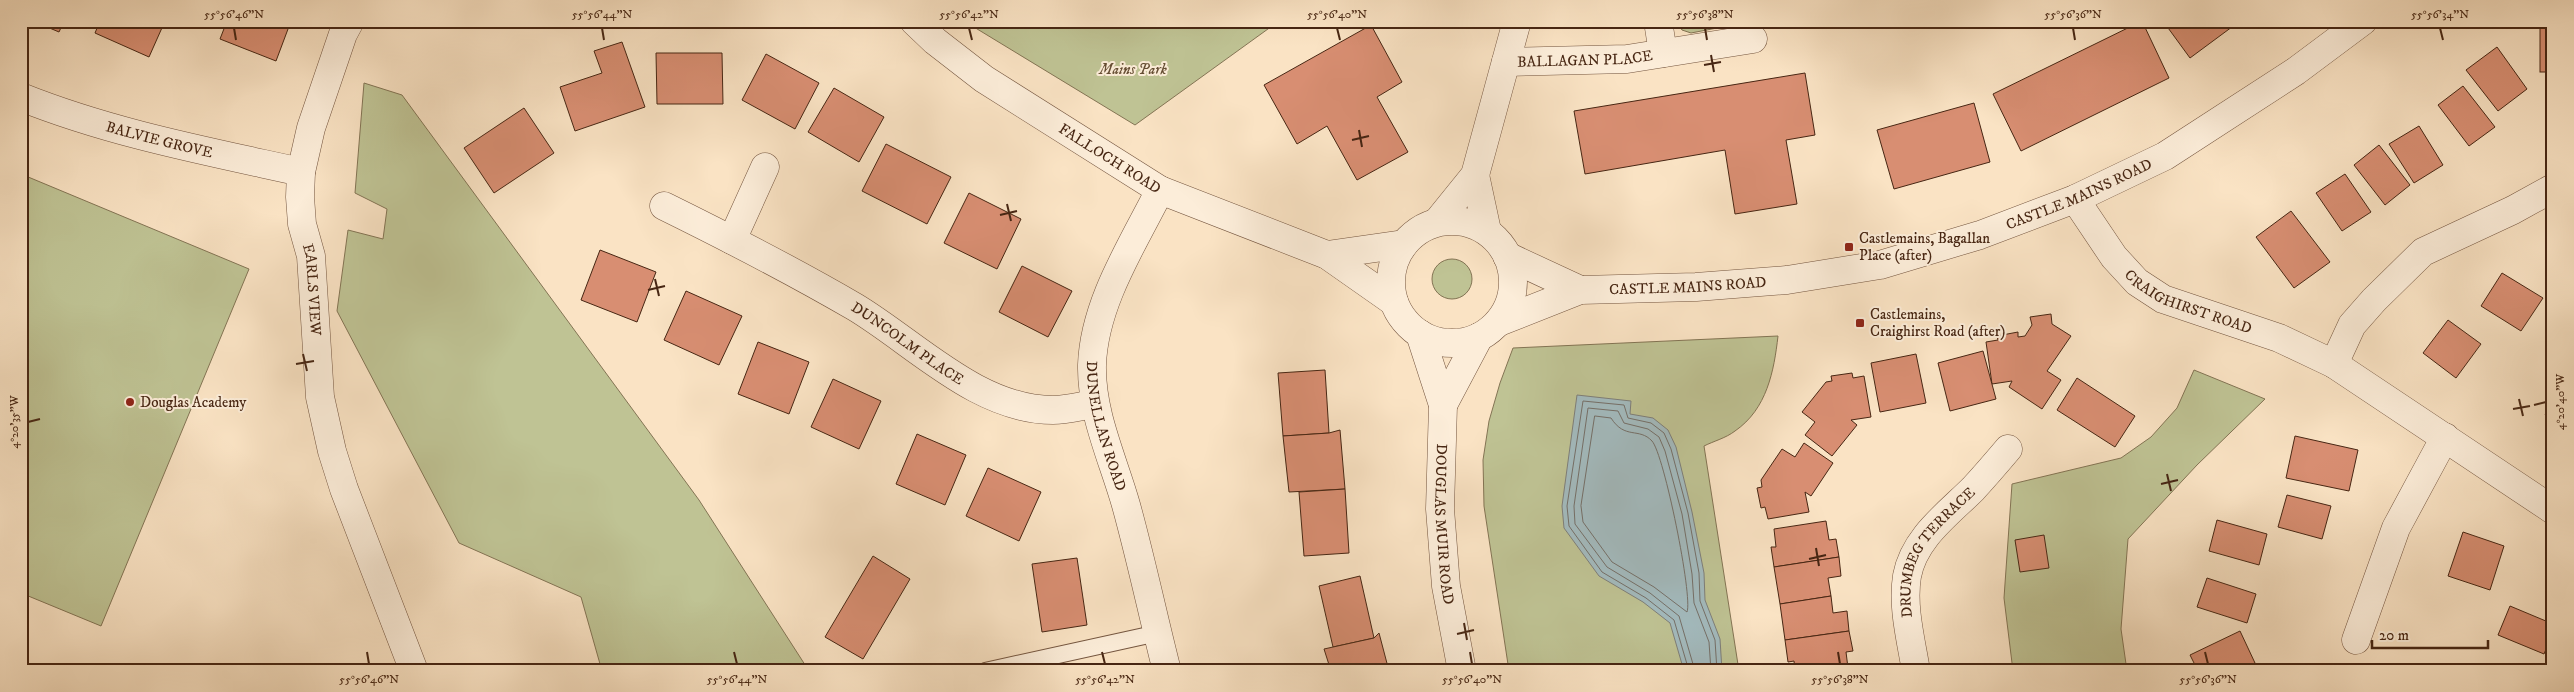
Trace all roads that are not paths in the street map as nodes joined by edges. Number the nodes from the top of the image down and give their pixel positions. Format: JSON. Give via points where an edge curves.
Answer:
{"nodes":[{"id":1,"x":350,"y":21,"type":"edge"},
{"id":2,"x":914,"y":21,"type":"edge"},
{"id":3,"x":1517,"y":21,"type":"edge"},
{"id":4,"x":1658,"y":21,"type":"edge"},
{"id":5,"x":2363,"y":21,"type":"edge"},
{"id":6,"x":1753,"y":39,"type":"dead end"},
{"id":7,"x":1663,"y":53,"type":"junction"},
{"id":8,"x":1506,"y":62,"type":"junction"},
{"id":9,"x":21,"y":97,"type":"edge"},
{"id":10,"x":765,"y":167,"type":"dead end"},
{"id":11,"x":301,"y":172,"type":"junction"},
{"id":12,"x":1475,"y":175,"type":"junction"},
{"id":13,"x":2553,"y":188,"type":"edge"},
{"id":14,"x":1160,"y":190,"type":"junction"},
{"id":15,"x":2075,"y":199,"type":"junction"},
{"id":16,"x":664,"y":206,"type":"dead end"},
{"id":17,"x":1437,"y":222,"type":"junction"},
{"id":18,"x":1487,"y":231,"type":"junction"},
{"id":19,"x":732,"y":240,"type":"junction"},
{"id":20,"x":1404,"y":244,"type":"junction"},
{"id":21,"x":1328,"y":255,"type":"junction"},
{"id":22,"x":1507,"y":256,"type":"junction"},
{"id":23,"x":1580,"y":290,"type":"junction"},
{"id":24,"x":1394,"y":302,"type":"junction"},
{"id":25,"x":1489,"y":329,"type":"junction"},
{"id":26,"x":1420,"y":334,"type":"junction"},
{"id":27,"x":2334,"y":364,"type":"junction"},
{"id":28,"x":1094,"y":404,"type":"junction"},
{"id":29,"x":1443,"y":405,"type":"junction"},
{"id":30,"x":2444,"y":437,"type":"junction"},
{"id":31,"x":2008,"y":449,"type":"dead end"},
{"id":32,"x":2553,"y":510,"type":"edge"},
{"id":33,"x":1158,"y":633,"type":"junction"},
{"id":34,"x":2356,"y":640,"type":"dead end"},
{"id":35,"x":414,"y":671,"type":"edge"},
{"id":36,"x":985,"y":671,"type":"edge"},
{"id":37,"x":1167,"y":671,"type":"edge"},
{"id":38,"x":1462,"y":671,"type":"edge"},
{"id":39,"x":1916,"y":671,"type":"edge"}],
"edges":[{"from":1,"to":11,"type":"street","name":"EARLS VIEW","via":[[311,128]]},
{"from":2,"to":14,"type":"street","name":"FALLOCH ROAD","via":[[984,79]]},
{"from":3,"to":8,"type":"street","name":"BALLAGAN PLACE"},
{"from":4,"to":7,"type":"street","name":"BALLAGAN PLACE"},
{"from":5,"to":15,"type":"street","name":"CASTLE MAINS ROAD","via":[[2296,71],[2165,156]]},
{"from":6,"to":7,"type":"street","name":"BALLAGAN PLACE"},
{"from":7,"to":8,"type":"street","name":"BALLAGAN PLACE","via":[[1627,59]]},
{"from":8,"to":12,"type":"street","name":"BALLAGAN PLACE"},
{"from":9,"to":11,"type":"street","name":"BALVIE GROVE","via":[[65,115],[150,139]]},
{"from":10,"to":19,"type":"street"},
{"from":11,"to":35,"type":"street","name":"EARLS VIEW","via":[[302,224],[311,256],[320,397],[332,451]]},
{"from":12,"to":17,"type":"street","name":"BALLAGAN PLACE"},
{"from":12,"to":18,"type":"street","name":"BALLAGAN PLACE"},
{"from":13,"to":27,"type":"street","via":[[2423,252],[2352,325]]},
{"from":14,"to":21,"type":"street","name":"FALLOCH ROAD"},
{"from":14,"to":28,"type":"street","name":"DUNELLAN ROAD","via":[[1100,317],[1092,364]]},
{"from":15,"to":23,"type":"street","name":"CASTLE MAINS ROAD","via":[[1980,235],[1880,265],[1787,280],[1705,287]]},
{"from":15,"to":27,"type":"street","name":"CRAIGHIRST ROAD","via":[[2114,257],[2137,282],[2163,299],[2279,338]]},
{"from":16,"to":19,"type":"street","name":"DUNCOLM PLACE"},
{"from":17,"to":18,"type":"street","via":[[1471,224]]},
{"from":17,"to":20,"type":"street","via":[[1419,230]]},
{"from":18,"to":22,"type":"street"},
{"from":19,"to":28,"type":"street","name":"DUNCOLM PLACE","via":[[877,320],[950,374],[1001,399],[1053,410]]},
{"from":20,"to":21,"type":"street","name":"FALLOCH ROAD"},
{"from":20,"to":24,"type":"street","via":[[1394,262],[1391,282]]},
{"from":21,"to":24,"type":"street","name":"FALLOCH ROAD"},
{"from":22,"to":23,"type":"street","name":"CASTLE MAINS ROAD"},
{"from":22,"to":25,"type":"street","via":[[1512,272],[1508,307]]},
{"from":23,"to":25,"type":"street","name":"CASTLE MAINS ROAD"},
{"from":24,"to":26,"type":"street","via":[[1404,320]]},
{"from":25,"to":26,"type":"street","via":[[1449,343]]},
{"from":25,"to":29,"type":"street","name":"DOUGLAS MUIR ROAD"},
{"from":26,"to":29,"type":"street","name":"DOUGLAS MUIR ROAD"},
{"from":27,"to":30,"type":"street","name":"CRAIGHIRST ROAD"},
{"from":28,"to":33,"type":"street","name":"DUNELLAN ROAD","via":[[1126,506]]},
{"from":29,"to":38,"type":"street","name":"DOUGLAS MUIR ROAD","via":[[1440,509],[1446,586]]},
{"from":30,"to":32,"type":"street","name":"CRAIGHIRST ROAD"},
{"from":30,"to":34,"type":"street","via":[[2396,528]]},
{"from":31,"to":39,"type":"street","name":"DRUMBEG TERRACE","via":[[1982,480],[1936,524],[1916,551],[1907,576],[1906,609]]},
{"from":33,"to":36,"type":"lane"},
{"from":33,"to":37,"type":"street","name":"DUNELLAN ROAD"}]}
